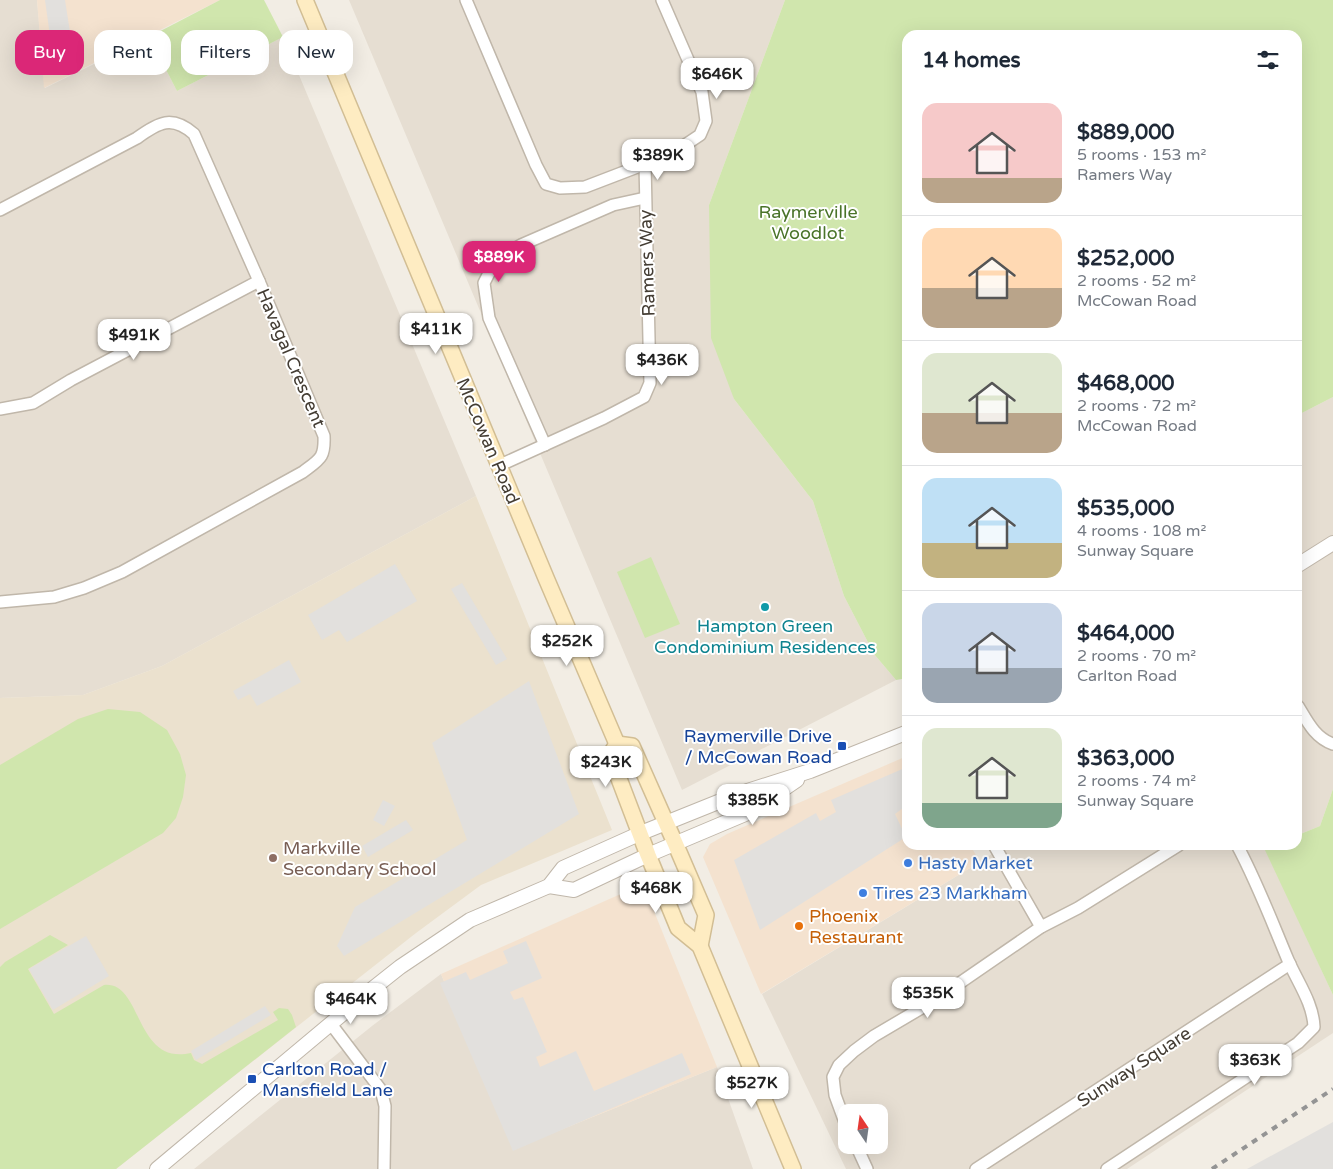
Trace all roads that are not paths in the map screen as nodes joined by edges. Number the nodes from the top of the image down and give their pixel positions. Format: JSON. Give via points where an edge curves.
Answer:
{"nodes":[{"id":1,"x":305,"y":0,"type":"edge"},
{"id":2,"x":466,"y":0,"type":"edge"},
{"id":3,"x":662,"y":0,"type":"edge"},
{"id":4,"x":645,"y":164,"type":"junction"},
{"id":5,"x":645,"y":198,"type":"junction"},
{"id":6,"x":0,"y":210,"type":"edge"},
{"id":7,"x":259,"y":281,"type":"junction"},
{"id":8,"x":0,"y":409,"type":"edge"},
{"id":9,"x":545,"y":445,"type":"junction"},
{"id":10,"x":498,"y":466,"type":"junction"},
{"id":11,"x":1333,"y":543,"type":"edge"},
{"id":12,"x":1302,"y":562,"type":"edge"},
{"id":13,"x":0,"y":602,"type":"edge"},
{"id":14,"x":1302,"y":713,"type":"edge"},
{"id":15,"x":902,"y":734,"type":"edge"},
{"id":16,"x":617,"y":744,"type":"junction"},
{"id":17,"x":1333,"y":744,"type":"edge"},
{"id":18,"x":810,"y":771,"type":"junction"},
{"id":19,"x":666,"y":822,"type":"junction"},
{"id":20,"x":641,"y":833,"type":"junction"},
{"id":21,"x":676,"y":843,"type":"junction"},
{"id":22,"x":997,"y":850,"type":"edge"},
{"id":23,"x":1171,"y":850,"type":"edge"},
{"id":24,"x":1239,"y":850,"type":"edge"},
{"id":25,"x":648,"y":855,"type":"junction"},
{"id":26,"x":549,"y":886,"type":"junction"},
{"id":27,"x":1041,"y":926,"type":"junction"},
{"id":28,"x":700,"y":946,"type":"junction"},
{"id":29,"x":1290,"y":964,"type":"junction"},
{"id":30,"x":331,"y":1024,"type":"junction"},
{"id":31,"x":839,"y":1104,"type":"edge"},
{"id":32,"x":860,"y":1154,"type":"edge"},
{"id":33,"x":157,"y":1169,"type":"edge"},
{"id":34,"x":384,"y":1169,"type":"edge"},
{"id":35,"x":793,"y":1169,"type":"edge"},
{"id":36,"x":867,"y":1169,"type":"edge"},
{"id":37,"x":976,"y":1169,"type":"edge"},
{"id":38,"x":1107,"y":1169,"type":"edge"}],
"edges":[{"from":1,"to":10,"type":"main road","name":"McCowan Road"},
{"from":2,"to":4,"type":"street","via":[[546,184],[560,188],[585,187]]},
{"from":3,"to":4,"type":"street","via":[[702,92],[706,121],[700,135],[686,145]]},
{"from":4,"to":5,"type":"street","name":"Ramers Way"},
{"from":5,"to":9,"type":"street","name":"Ramers Way","via":[[650,383],[644,397]]},
{"from":5,"to":9,"type":"street","name":"Ramers Way","via":[[613,205],[521,245],[502,256],[484,283],[489,318]]},
{"from":6,"to":7,"type":"street","name":"Havagal Crescent","via":[[154,126],[177,123],[194,134]]},
{"from":7,"to":8,"type":"street","via":[[33,403]]},
{"from":7,"to":13,"type":"street","name":"Havagal Crescent","via":[[324,436],[325,451],[318,461],[122,572],[54,597]]},
{"from":9,"to":10,"type":"street","name":"Ramers Way"},
{"from":10,"to":16,"type":"main road","name":"McCowan Road"},
{"from":11,"to":12,"type":"street"},
{"from":14,"to":17,"type":"street","via":[[1320,738]]},
{"from":15,"to":18,"type":"street"},
{"from":16,"to":19,"type":"main road","via":[[632,746]]},
{"from":16,"to":20,"type":"main road","name":"McCowan Road","via":[[610,755]]},
{"from":18,"to":19,"type":"street"},
{"from":18,"to":21,"type":"street","via":[[750,812]]},
{"from":19,"to":20,"type":"street"},
{"from":19,"to":21,"type":"main road"},
{"from":20,"to":25,"type":"main road","name":"McCowan Road"},
{"from":20,"to":26,"type":"street","via":[[563,868]]},
{"from":21,"to":25,"type":"street"},
{"from":21,"to":28,"type":"main road","via":[[706,915]]},
{"from":22,"to":27,"type":"street"},
{"from":23,"to":27,"type":"street","via":[[1078,908]]},
{"from":24,"to":29,"type":"street"},
{"from":25,"to":26,"type":"street","via":[[574,890]]},
{"from":25,"to":28,"type":"main road","name":"McCowan Road","via":[[678,928]]},
{"from":26,"to":30,"type":"street","via":[[470,920],[400,966]]},
{"from":27,"to":31,"type":"street","via":[[935,1000],[854,1051],[839,1065],[833,1077]]},
{"from":28,"to":35,"type":"main road","name":"McCowan Road"},
{"from":29,"to":37,"type":"street","name":"Sunway Square"},
{"from":29,"to":38,"type":"street","via":[[1314,1015],[1314,1027],[1298,1044]]},
{"from":30,"to":33,"type":"street"},
{"from":30,"to":34,"type":"street","via":[[381,1090],[385,1106]]},
{"from":32,"to":36,"type":"street"}]}
